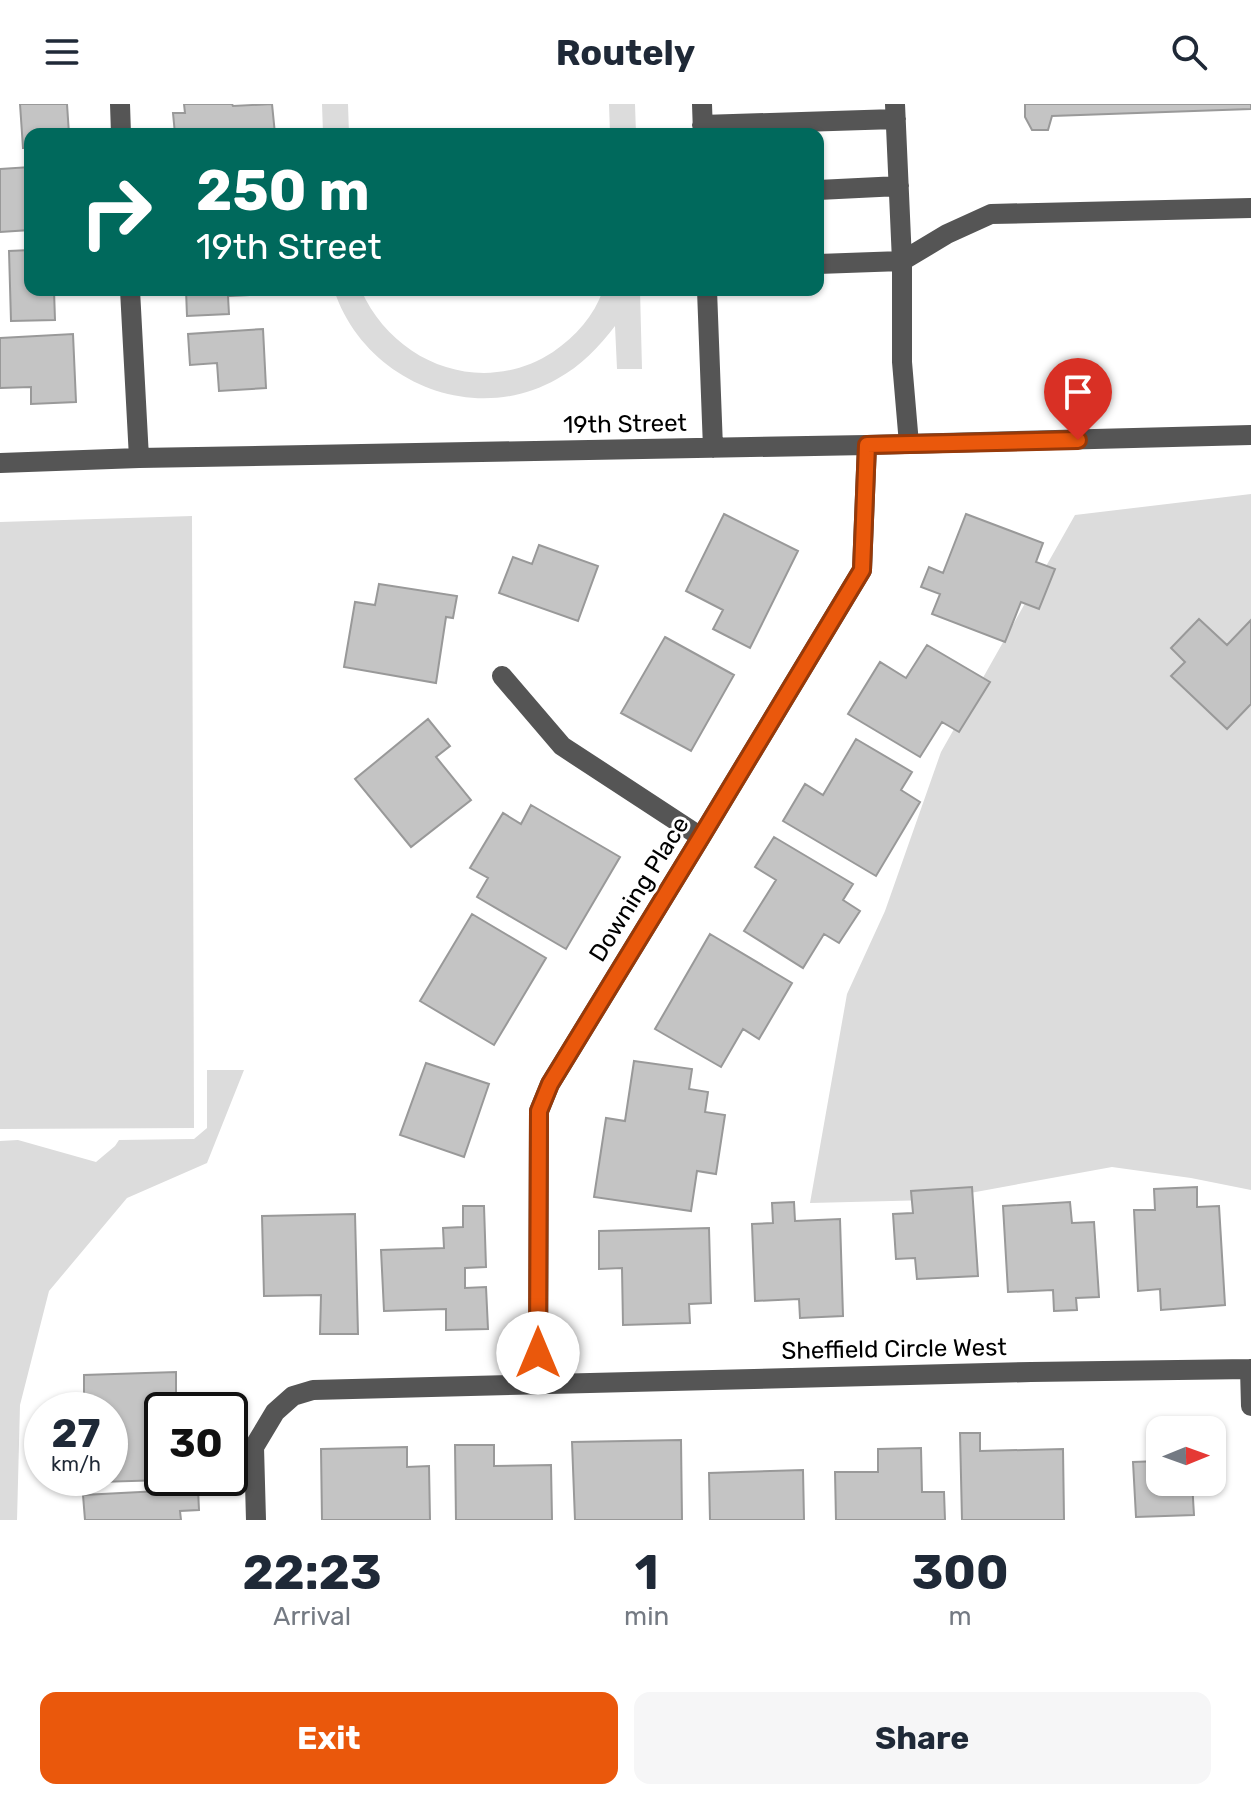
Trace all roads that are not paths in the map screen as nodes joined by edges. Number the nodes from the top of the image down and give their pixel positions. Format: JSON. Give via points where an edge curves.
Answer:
{"nodes":[{"id":1,"x":120,"y":104,"type":"edge"},
{"id":2,"x":702,"y":104,"type":"edge"},
{"id":3,"x":895,"y":111,"type":"edge"},
{"id":4,"x":121,"y":128,"type":"edge"},
{"id":5,"x":702,"y":128,"type":"edge"},
{"id":6,"x":722,"y":128,"type":"edge"},
{"id":7,"x":899,"y":186,"type":"junction"},
{"id":8,"x":824,"y":190,"type":"edge"},
{"id":9,"x":1251,"y":208,"type":"edge"},
{"id":10,"x":902,"y":261,"type":"junction"},
{"id":11,"x":824,"y":264,"type":"edge"},
{"id":12,"x":130,"y":296,"type":"edge"},
{"id":13,"x":707,"y":296,"type":"edge"},
{"id":14,"x":1251,"y":435,"type":"edge"},
{"id":15,"x":909,"y":444,"type":"junction"},
{"id":16,"x":867,"y":445,"type":"junction"},
{"id":17,"x":713,"y":448,"type":"junction"},
{"id":18,"x":139,"y":458,"type":"junction"},
{"id":19,"x":0,"y":463,"type":"edge"},
{"id":20,"x":502,"y":676,"type":"dead end"},
{"id":21,"x":701,"y":837,"type":"junction"},
{"id":22,"x":1251,"y":1369,"type":"edge"},
{"id":23,"x":538,"y":1383,"type":"junction"},
{"id":24,"x":1251,"y":1406,"type":"edge"},
{"id":25,"x":256,"y":1520,"type":"edge"}],
"edges":[{"from":1,"to":4,"type":"street"},
{"from":2,"to":5,"type":"street"},
{"from":3,"to":6,"type":"street"},
{"from":3,"to":7,"type":"street"},
{"from":7,"to":8,"type":"street"},
{"from":7,"to":10,"type":"street"},
{"from":9,"to":10,"type":"street","via":[[991,214]]},
{"from":10,"to":11,"type":"street"},
{"from":10,"to":15,"type":"street"},
{"from":12,"to":18,"type":"street"},
{"from":13,"to":17,"type":"street"},
{"from":14,"to":15,"type":"street","name":"19th Street"},
{"from":15,"to":16,"type":"street","name":"19th Street"},
{"from":16,"to":17,"type":"street","name":"19th Street"},
{"from":16,"to":21,"type":"street","name":"Downing Place","via":[[862,570]]},
{"from":17,"to":18,"type":"street","name":"19th Street"},
{"from":18,"to":19,"type":"street","name":"19th Street"},
{"from":20,"to":21,"type":"street","via":[[562,746]]},
{"from":21,"to":23,"type":"street","name":"Downing Place","via":[[550,1084],[539,1111]]},
{"from":22,"to":23,"type":"street","name":"Sheffield Circle West"},
{"from":22,"to":24,"type":"street"},
{"from":23,"to":25,"type":"street","name":"Sheffield Circle West","via":[[313,1390],[293,1396],[275,1412],[254,1447]]}]}
